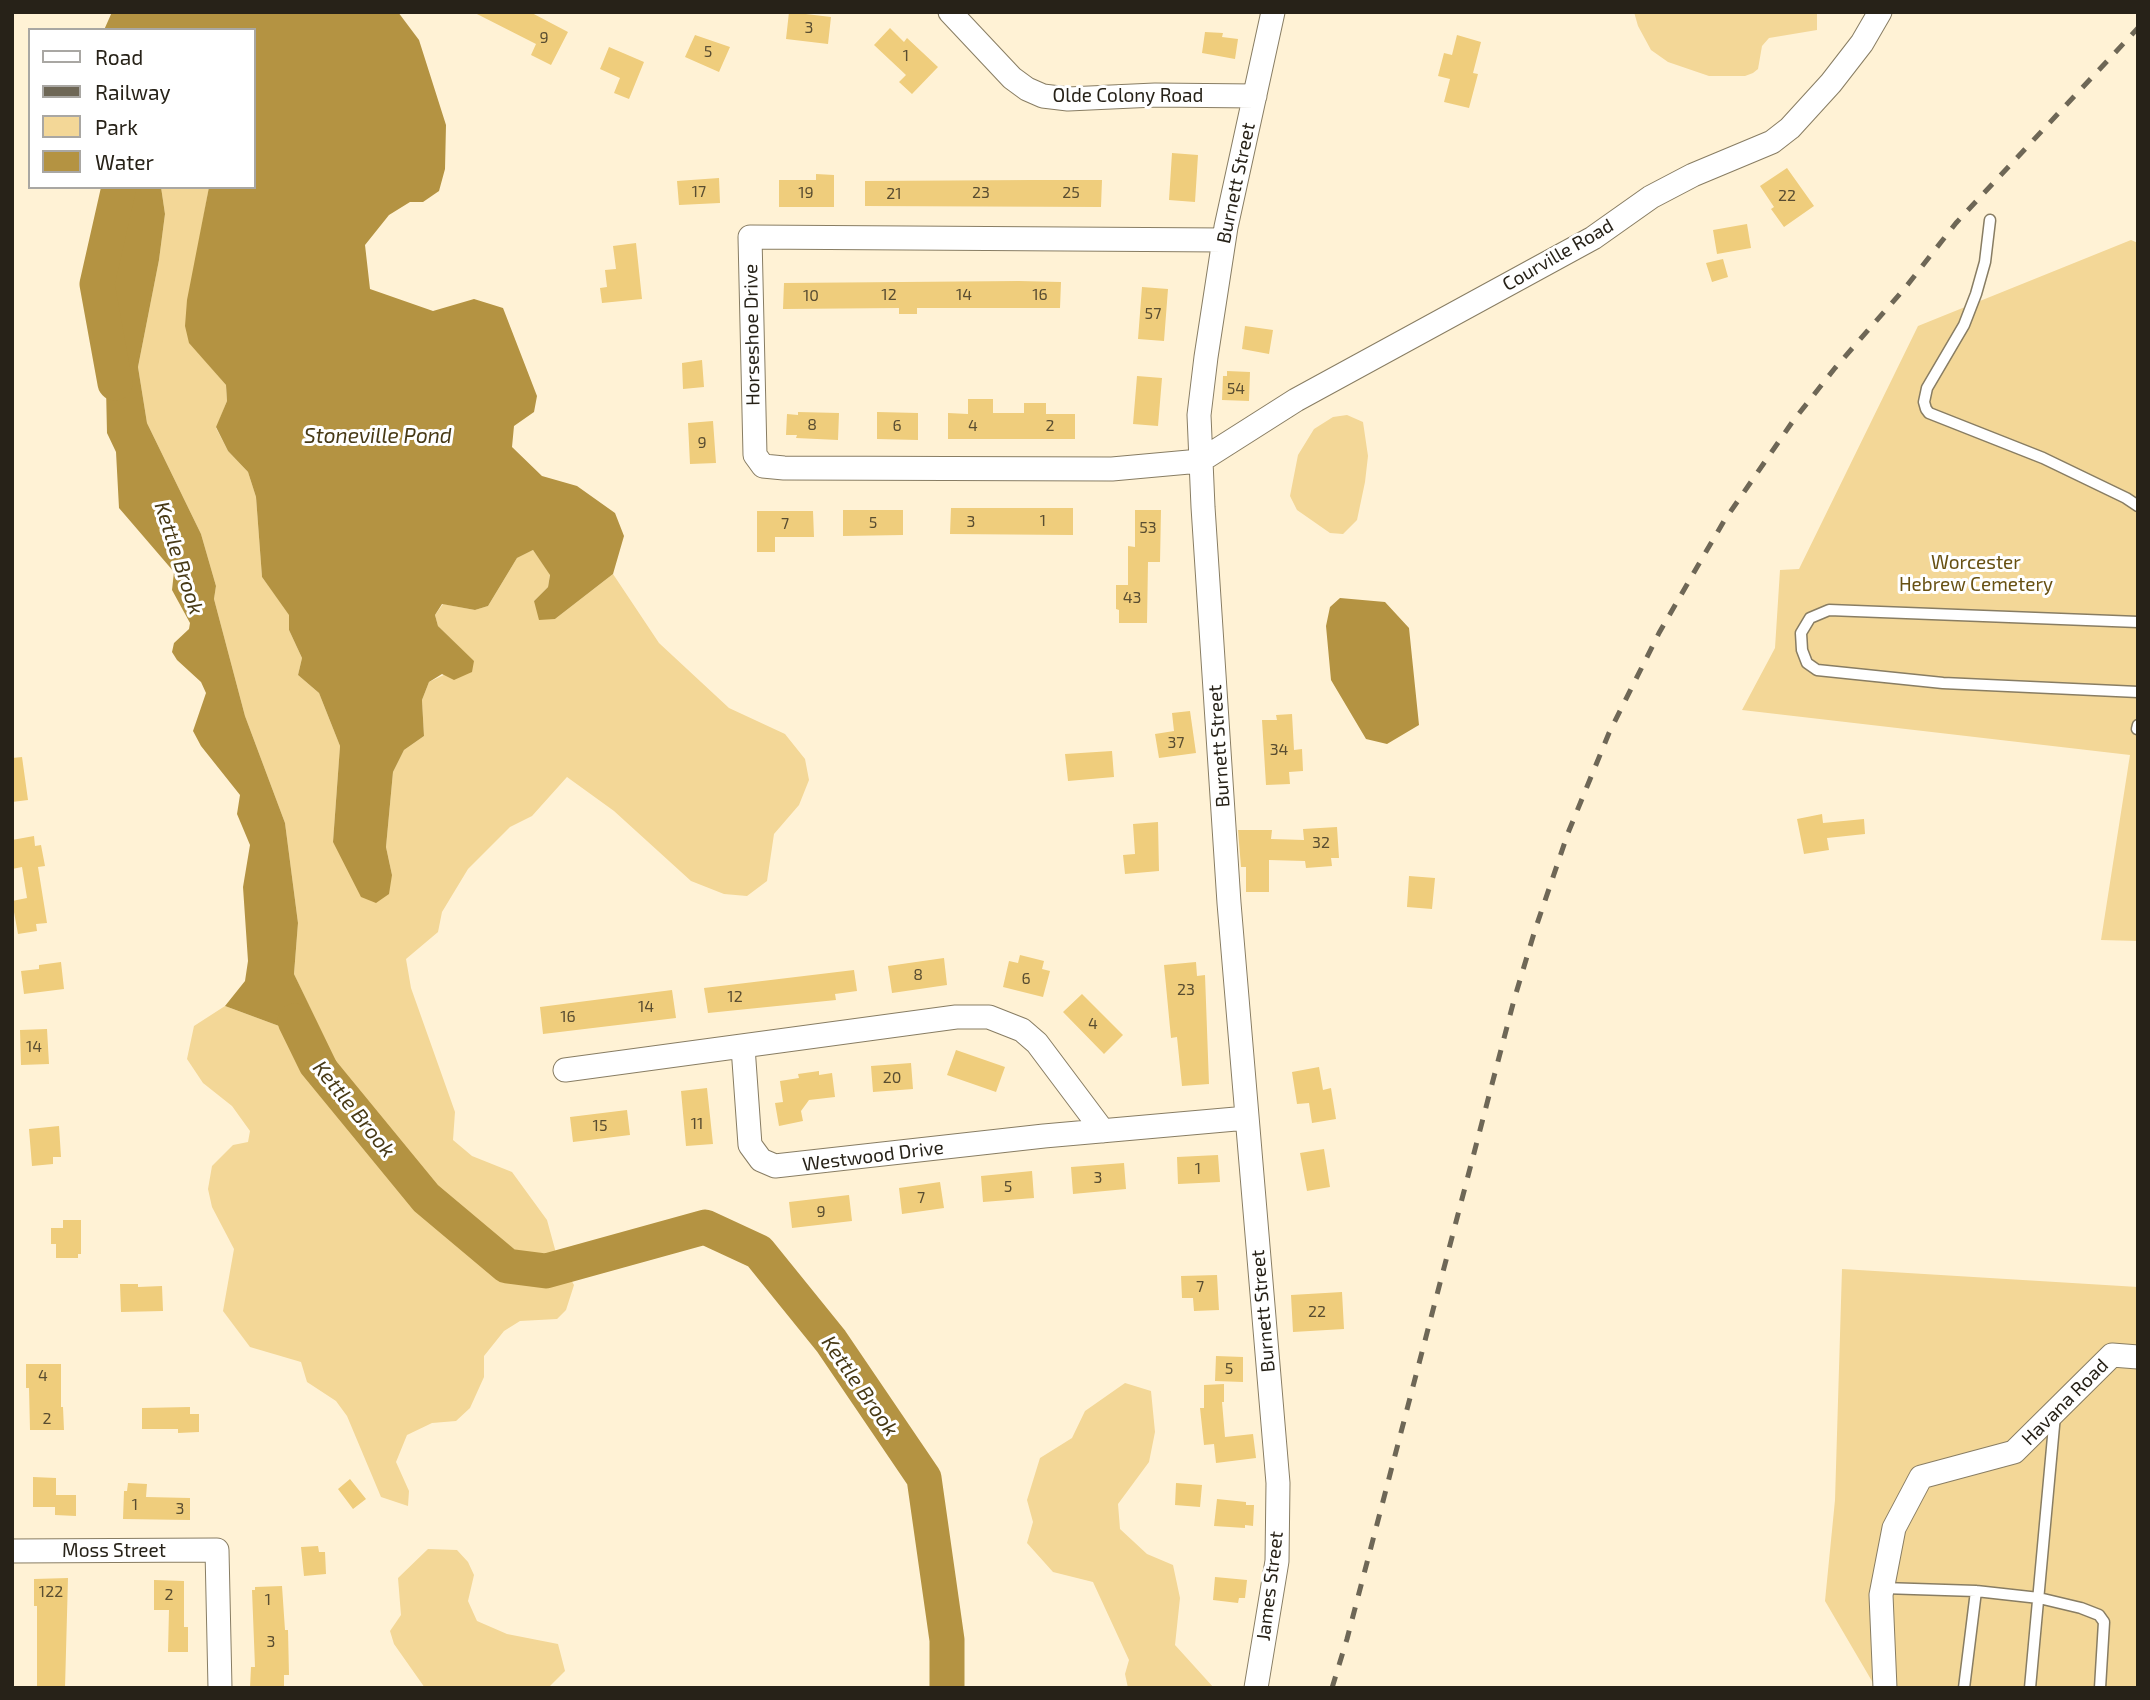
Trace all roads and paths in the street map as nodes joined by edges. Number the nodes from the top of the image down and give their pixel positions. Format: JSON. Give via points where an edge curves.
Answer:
{"nodes":[{"id":1,"x":950,"y":12,"type":"edge"},
{"id":2,"x":1273,"y":12,"type":"edge"},
{"id":3,"x":1880,"y":12,"type":"edge"},
{"id":4,"x":1255,"y":96,"type":"junction"},
{"id":5,"x":1990,"y":220,"type":"dead end"},
{"id":6,"x":1224,"y":240,"type":"junction"},
{"id":7,"x":1200,"y":461,"type":"junction"},
{"id":8,"x":2138,"y":506,"type":"edge"},
{"id":9,"x":2138,"y":622,"type":"edge"},
{"id":10,"x":2138,"y":692,"type":"edge"},
{"id":11,"x":743,"y":1047,"type":"junction"},
{"id":12,"x":565,"y":1070,"type":"dead end"},
{"id":13,"x":1247,"y":1118,"type":"junction"},
{"id":14,"x":1103,"y":1131,"type":"junction"},
{"id":15,"x":2138,"y":1357,"type":"edge"},
{"id":16,"x":2055,"y":1410,"type":"junction"},
{"id":17,"x":1278,"y":1485,"type":"joint"},
{"id":18,"x":12,"y":1551,"type":"edge"},
{"id":19,"x":1882,"y":1588,"type":"junction"},
{"id":20,"x":1976,"y":1591,"type":"junction"},
{"id":21,"x":2039,"y":1598,"type":"junction"},
{"id":22,"x":220,"y":1688,"type":"edge"},
{"id":23,"x":1256,"y":1688,"type":"edge"},
{"id":24,"x":1885,"y":1688,"type":"edge"},
{"id":25,"x":1964,"y":1688,"type":"edge"},
{"id":26,"x":2030,"y":1688,"type":"edge"},
{"id":27,"x":2100,"y":1688,"type":"edge"}],
"edges":[{"from":1,"to":4,"type":"street","name":"Olde Colony Road","via":[[1012,78],[1043,96]]},
{"from":2,"to":4,"type":"street","name":"Burnett Street"},
{"from":3,"to":7,"type":"street","name":"Courville Road","via":[[1845,66],[1778,138],[1661,191],[1592,238],[1296,400]]},
{"from":4,"to":6,"type":"street","name":"Burnett Street"},
{"from":5,"to":8,"type":"lane","via":[[1976,295],[1927,388],[1926,409],[2043,458]]},
{"from":6,"to":7,"type":"street","name":"Burnett Street","via":[[1202,390]]},
{"from":6,"to":7,"type":"street","name":"Horseshoe Drive","via":[[750,237],[754,449],[763,466],[1112,469]]},
{"from":7,"to":13,"type":"street","name":"Burnett Street"},
{"from":9,"to":10,"type":"lane","via":[[1829,610],[1810,618],[1801,633],[1807,663],[1817,670],[1943,683]]},
{"from":11,"to":12,"type":"street"},
{"from":11,"to":14,"type":"street","via":[[956,1017],[989,1017],[1023,1030],[1037,1043]]},
{"from":11,"to":14,"type":"street","name":"Westwood Drive","via":[[750,1145],[761,1160],[775,1166]]},
{"from":13,"to":14,"type":"street","name":"Westwood Drive"},
{"from":13,"to":17,"type":"street","name":"Burnett Street"},
{"from":15,"to":16,"type":"street","name":"Havana Road","via":[[2112,1356]]},
{"from":16,"to":19,"type":"street","name":"Havana Road","via":[[2014,1452],[1921,1477],[1894,1528]]},
{"from":16,"to":21,"type":"lane"},
{"from":17,"to":23,"type":"street","name":"James Street","via":[[1278,1561]]},
{"from":18,"to":22,"type":"street","name":"Moss Street","via":[[217,1550]]},
{"from":19,"to":20,"type":"lane"},
{"from":19,"to":24,"type":"street","name":"Havana Road"},
{"from":20,"to":21,"type":"lane"},
{"from":20,"to":25,"type":"lane"},
{"from":21,"to":26,"type":"lane"},
{"from":21,"to":27,"type":"lane","via":[[2081,1608],[2104,1622]]}]}
